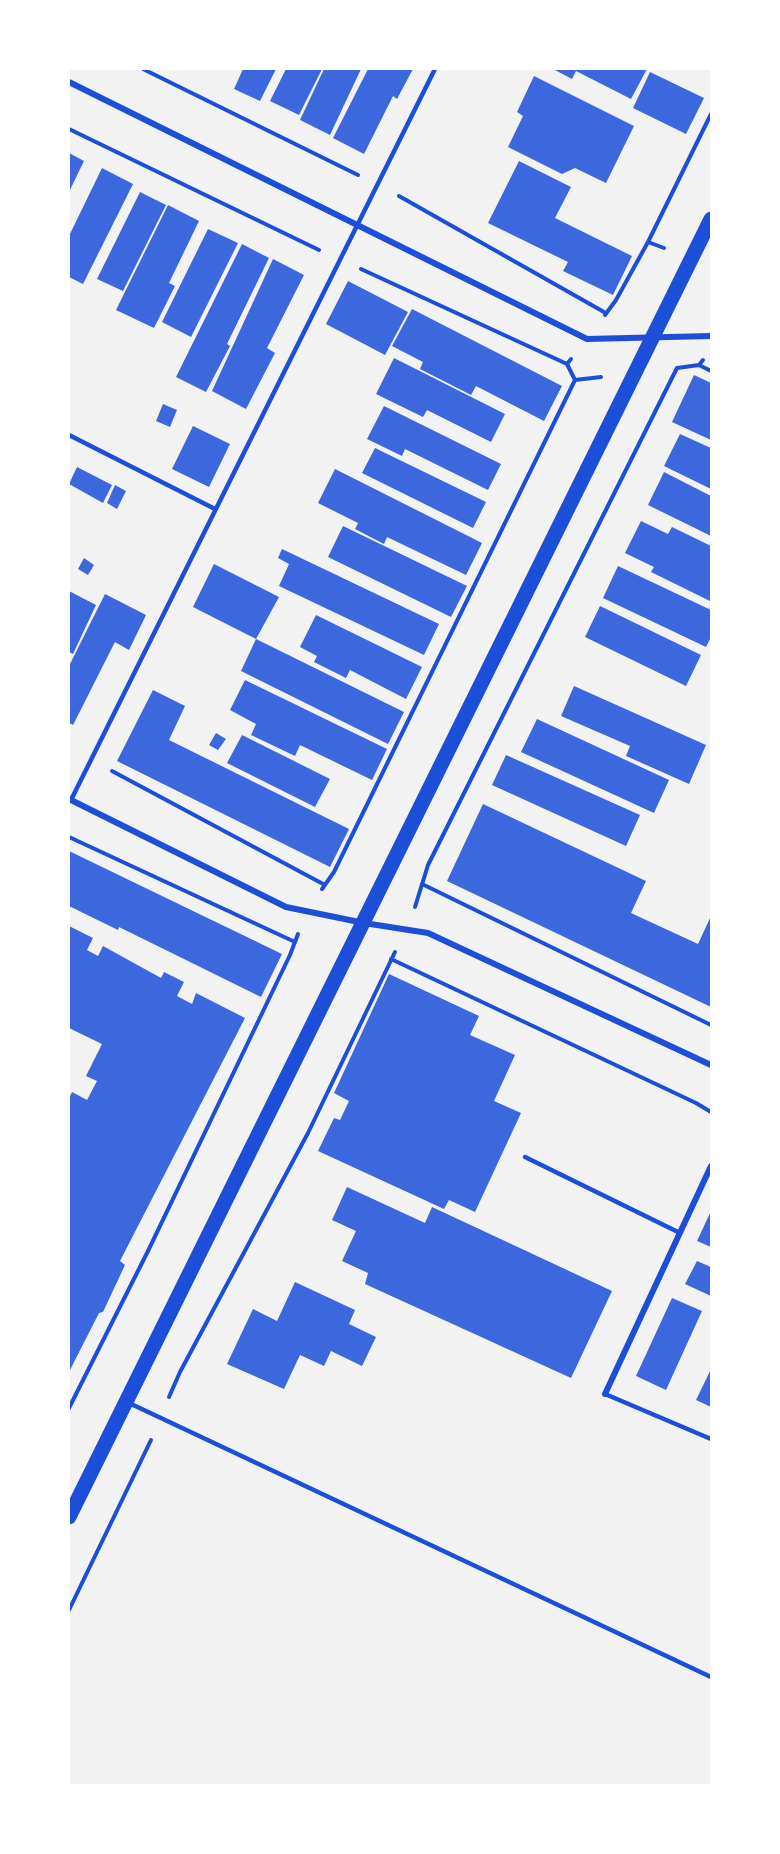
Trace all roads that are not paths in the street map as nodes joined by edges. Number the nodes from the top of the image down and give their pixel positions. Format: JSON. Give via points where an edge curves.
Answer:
{"nodes":[{"id":1,"x":435,"y":69,"type":"edge"},
{"id":2,"x":69,"y":82,"type":"edge"},
{"id":3,"x":711,"y":219,"type":"edge"},
{"id":4,"x":357,"y":225,"type":"junction"},
{"id":5,"x":711,"y":336,"type":"edge"},
{"id":6,"x":653,"y":337,"type":"junction"},
{"id":7,"x":69,"y":435,"type":"edge"},
{"id":8,"x":215,"y":509,"type":"junction"},
{"id":9,"x":70,"y":799,"type":"edge"},
{"id":10,"x":364,"y":923,"type":"junction"},
{"id":11,"x":711,"y":1065,"type":"edge"},
{"id":12,"x":525,"y":1157,"type":"dead end"},
{"id":13,"x":711,"y":1166,"type":"edge"},
{"id":14,"x":680,"y":1233,"type":"junction"},
{"id":15,"x":605,"y":1394,"type":"joint"},
{"id":16,"x":126,"y":1402,"type":"junction"},
{"id":17,"x":711,"y":1439,"type":"edge"},
{"id":18,"x":69,"y":1517,"type":"edge"},
{"id":19,"x":711,"y":1677,"type":"edge"}],
"edges":[{"from":1,"to":4,"type":"lane"},
{"from":2,"to":4,"type":"street"},
{"from":3,"to":6,"type":"main road"},
{"from":4,"to":6,"type":"street","via":[[587,339]]},
{"from":4,"to":8,"type":"lane"},
{"from":5,"to":6,"type":"street"},
{"from":6,"to":10,"type":"main road"},
{"from":7,"to":8,"type":"lane"},
{"from":8,"to":9,"type":"lane"},
{"from":9,"to":10,"type":"street","via":[[286,907]]},
{"from":10,"to":11,"type":"street","via":[[428,933]]},
{"from":10,"to":16,"type":"main road"},
{"from":12,"to":14,"type":"lane"},
{"from":13,"to":14,"type":"street"},
{"from":14,"to":15,"type":"street"},
{"from":15,"to":17,"type":"lane"},
{"from":16,"to":18,"type":"main road"},
{"from":16,"to":19,"type":"lane"}]}
